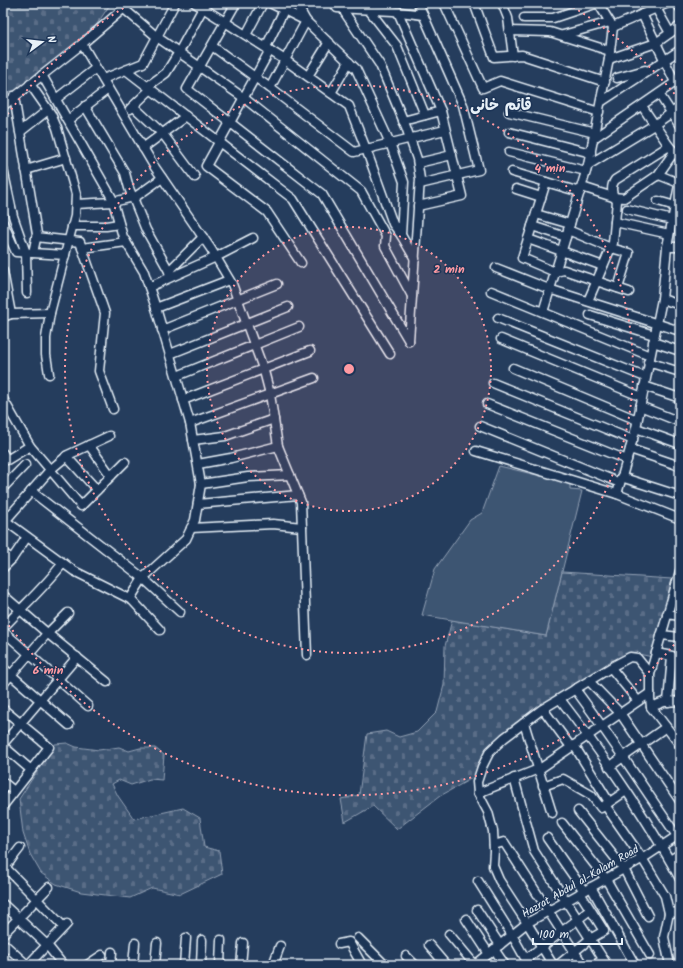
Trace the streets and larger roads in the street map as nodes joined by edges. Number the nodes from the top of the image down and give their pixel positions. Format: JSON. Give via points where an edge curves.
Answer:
{"nodes":[{"id":1,"x":175,"y":3,"type":"edge"},
{"id":2,"x":194,"y":3,"type":"edge"},
{"id":3,"x":236,"y":3,"type":"edge"},
{"id":4,"x":263,"y":3,"type":"edge"},
{"id":5,"x":270,"y":3,"type":"edge"},
{"id":6,"x":296,"y":3,"type":"edge"},
{"id":7,"x":334,"y":3,"type":"edge"},
{"id":8,"x":418,"y":3,"type":"edge"},
{"id":9,"x":444,"y":3,"type":"edge"},
{"id":10,"x":474,"y":3,"type":"edge"},
{"id":11,"x":502,"y":3,"type":"edge"},
{"id":12,"x":668,"y":3,"type":"edge"},
{"id":13,"x":677,"y":3,"type":"edge"},
{"id":14,"x":601,"y":4,"type":"edge"},
{"id":15,"x":127,"y":6,"type":"edge"},
{"id":16,"x":344,"y":6,"type":"edge"},
{"id":17,"x":202,"y":8,"type":"junction"},
{"id":18,"x":394,"y":8,"type":"edge"},
{"id":19,"x":656,"y":8,"type":"junction"},
{"id":20,"x":680,"y":8,"type":"edge"},
{"id":21,"x":284,"y":10,"type":"junction"},
{"id":22,"x":369,"y":10,"type":"junction"},
{"id":23,"x":642,"y":14,"type":"junction"},
{"id":24,"x":424,"y":15,"type":"junction"},
{"id":25,"x":524,"y":18,"type":"dead end"},
{"id":26,"x":306,"y":21,"type":"junction"},
{"id":27,"x":226,"y":22,"type":"junction"},
{"id":28,"x":612,"y":24,"type":"junction"},
{"id":29,"x":680,"y":26,"type":"edge"},
{"id":30,"x":510,"y":31,"type":"junction"},
{"id":31,"x":670,"y":32,"type":"junction"},
{"id":32,"x":246,"y":35,"type":"junction"},
{"id":33,"x":562,"y":36,"type":"junction"},
{"id":34,"x":157,"y":37,"type":"junction"},
{"id":35,"x":328,"y":42,"type":"junction"},
{"id":36,"x":656,"y":43,"type":"junction"},
{"id":37,"x":82,"y":44,"type":"junction"},
{"id":38,"x":212,"y":46,"type":"junction"},
{"id":39,"x":268,"y":49,"type":"junction"},
{"id":40,"x":680,"y":50,"type":"edge"},
{"id":41,"x":179,"y":52,"type":"junction"},
{"id":42,"x":610,"y":55,"type":"junction"},
{"id":43,"x":513,"y":56,"type":"junction"},
{"id":44,"x":285,"y":60,"type":"junction"},
{"id":45,"x":664,"y":60,"type":"junction"},
{"id":46,"x":349,"y":62,"type":"junction"},
{"id":47,"x":200,"y":67,"type":"junction"},
{"id":48,"x":96,"y":68,"type":"junction"},
{"id":49,"x":652,"y":68,"type":"junction"},
{"id":50,"x":126,"y":70,"type":"junction"},
{"id":51,"x":42,"y":75,"type":"junction"},
{"id":52,"x":308,"y":76,"type":"junction"},
{"id":53,"x":255,"y":77,"type":"junction"},
{"id":54,"x":617,"y":78,"type":"dead end"},
{"id":55,"x":103,"y":79,"type":"junction"},
{"id":56,"x":677,"y":81,"type":"edge"},
{"id":57,"x":605,"y":82,"type":"junction"},
{"id":58,"x":30,"y":84,"type":"junction"},
{"id":59,"x":149,"y":87,"type":"junction"},
{"id":60,"x":270,"y":88,"type":"junction"},
{"id":61,"x":108,"y":89,"type":"junction"},
{"id":62,"x":331,"y":93,"type":"junction"},
{"id":63,"x":659,"y":94,"type":"junction"},
{"id":64,"x":14,"y":96,"type":"junction"},
{"id":65,"x":244,"y":98,"type":"junction"},
{"id":66,"x":56,"y":99,"type":"junction"},
{"id":67,"x":601,"y":102,"type":"junction"},
{"id":68,"x":3,"y":106,"type":"edge"},
{"id":69,"x":86,"y":106,"type":"junction"},
{"id":70,"x":133,"y":106,"type":"junction"},
{"id":71,"x":642,"y":106,"type":"junction"},
{"id":72,"x":680,"y":107,"type":"edge"},
{"id":73,"x":48,"y":110,"type":"junction"},
{"id":74,"x":441,"y":111,"type":"junction"},
{"id":75,"x":509,"y":112,"type":"dead end"},
{"id":76,"x":599,"y":112,"type":"junction"},
{"id":77,"x":671,"y":113,"type":"junction"},
{"id":78,"x":124,"y":115,"type":"junction"},
{"id":79,"x":425,"y":115,"type":"junction"},
{"id":80,"x":186,"y":116,"type":"junction"},
{"id":81,"x":68,"y":120,"type":"junction"},
{"id":82,"x":403,"y":121,"type":"junction"},
{"id":83,"x":230,"y":123,"type":"junction"},
{"id":84,"x":654,"y":125,"type":"junction"},
{"id":85,"x":680,"y":126,"type":"edge"},
{"id":86,"x":445,"y":130,"type":"junction"},
{"id":87,"x":20,"y":132,"type":"junction"},
{"id":88,"x":509,"y":132,"type":"dead end"},
{"id":89,"x":162,"y":134,"type":"junction"},
{"id":90,"x":594,"y":135,"type":"junction"},
{"id":91,"x":410,"y":138,"type":"junction"},
{"id":92,"x":220,"y":142,"type":"junction"},
{"id":93,"x":390,"y":143,"type":"junction"},
{"id":94,"x":143,"y":148,"type":"junction"},
{"id":95,"x":366,"y":149,"type":"junction"},
{"id":96,"x":509,"y":152,"type":"dead end"},
{"id":97,"x":674,"y":152,"type":"edge"},
{"id":98,"x":591,"y":153,"type":"junction"},
{"id":99,"x":452,"y":155,"type":"junction"},
{"id":100,"x":66,"y":158,"type":"junction"},
{"id":101,"x":418,"y":163,"type":"junction"},
{"id":102,"x":587,"y":168,"type":"junction"},
{"id":103,"x":3,"y":169,"type":"edge"},
{"id":104,"x":26,"y":170,"type":"junction"},
{"id":105,"x":512,"y":172,"type":"dead end"},
{"id":106,"x":457,"y":175,"type":"junction"},
{"id":107,"x":657,"y":176,"type":"junction"},
{"id":108,"x":195,"y":177,"type":"dead end"},
{"id":109,"x":162,"y":178,"type":"junction"},
{"id":110,"x":679,"y":181,"type":"edge"},
{"id":111,"x":546,"y":182,"type":"junction"},
{"id":112,"x":420,"y":184,"type":"junction"},
{"id":113,"x":516,"y":188,"type":"dead end"},
{"id":114,"x":581,"y":189,"type":"junction"},
{"id":115,"x":133,"y":197,"type":"junction"},
{"id":116,"x":541,"y":197,"type":"junction"},
{"id":117,"x":613,"y":197,"type":"junction"},
{"id":118,"x":658,"y":201,"type":"dead end"},
{"id":119,"x":113,"y":202,"type":"junction"},
{"id":120,"x":76,"y":204,"type":"junction"},
{"id":121,"x":418,"y":206,"type":"junction"},
{"id":122,"x":675,"y":206,"type":"junction"},
{"id":123,"x":627,"y":209,"type":"dead end"},
{"id":124,"x":536,"y":214,"type":"junction"},
{"id":125,"x":672,"y":220,"type":"junction"},
{"id":126,"x":615,"y":222,"type":"junction"},
{"id":127,"x":3,"y":223,"type":"edge"},
{"id":128,"x":119,"y":224,"type":"junction"},
{"id":129,"x":72,"y":226,"type":"junction"},
{"id":130,"x":532,"y":226,"type":"junction"},
{"id":131,"x":568,"y":230,"type":"junction"},
{"id":132,"x":669,"y":234,"type":"junction"},
{"id":133,"x":400,"y":235,"type":"junction"},
{"id":134,"x":36,"y":237,"type":"junction"},
{"id":135,"x":203,"y":237,"type":"junction"},
{"id":136,"x":253,"y":238,"type":"dead end"},
{"id":137,"x":528,"y":238,"type":"junction"},
{"id":138,"x":69,"y":241,"type":"junction"},
{"id":139,"x":126,"y":242,"type":"junction"},
{"id":140,"x":667,"y":247,"type":"junction"},
{"id":141,"x":680,"y":247,"type":"edge"},
{"id":142,"x":82,"y":248,"type":"junction"},
{"id":143,"x":612,"y":248,"type":"junction"},
{"id":144,"x":562,"y":251,"type":"junction"},
{"id":145,"x":30,"y":253,"type":"junction"},
{"id":146,"x":65,"y":255,"type":"junction"},
{"id":147,"x":216,"y":257,"type":"junction"},
{"id":148,"x":414,"y":259,"type":"junction"},
{"id":149,"x":301,"y":263,"type":"dead end"},
{"id":150,"x":603,"y":266,"type":"junction"},
{"id":151,"x":496,"y":268,"type":"dead end"},
{"id":152,"x":3,"y":271,"type":"edge"},
{"id":153,"x":555,"y":272,"type":"junction"},
{"id":154,"x":170,"y":274,"type":"junction"},
{"id":155,"x":229,"y":280,"type":"junction"},
{"id":156,"x":597,"y":281,"type":"junction"},
{"id":157,"x":277,"y":284,"type":"dead end"},
{"id":158,"x":149,"y":287,"type":"junction"},
{"id":159,"x":618,"y":288,"type":"junction"},
{"id":160,"x":549,"y":289,"type":"junction"},
{"id":161,"x":491,"y":291,"type":"dead end"},
{"id":162,"x":629,"y":292,"type":"dead end"},
{"id":163,"x":5,"y":293,"type":"edge"},
{"id":164,"x":27,"y":293,"type":"dead end"},
{"id":165,"x":412,"y":296,"type":"junction"},
{"id":166,"x":662,"y":299,"type":"junction"},
{"id":167,"x":238,"y":301,"type":"junction"},
{"id":168,"x":588,"y":301,"type":"junction"},
{"id":169,"x":680,"y":305,"type":"edge"},
{"id":170,"x":288,"y":307,"type":"dead end"},
{"id":171,"x":156,"y":308,"type":"junction"},
{"id":172,"x":542,"y":312,"type":"junction"},
{"id":173,"x":50,"y":313,"type":"junction"},
{"id":174,"x":590,"y":315,"type":"dead end"},
{"id":175,"x":7,"y":316,"type":"edge"},
{"id":176,"x":498,"y":318,"type":"dead end"},
{"id":177,"x":657,"y":323,"type":"junction"},
{"id":178,"x":246,"y":324,"type":"junction"},
{"id":179,"x":299,"y":327,"type":"dead end"},
{"id":180,"x":162,"y":330,"type":"junction"},
{"id":181,"x":680,"y":331,"type":"edge"},
{"id":182,"x":501,"y":339,"type":"dead end"},
{"id":183,"x":653,"y":339,"type":"junction"},
{"id":184,"x":254,"y":345,"type":"junction"},
{"id":185,"x":310,"y":351,"type":"dead end"},
{"id":186,"x":680,"y":351,"type":"edge"},
{"id":187,"x":170,"y":354,"type":"junction"},
{"id":188,"x":390,"y":354,"type":"dead end"},
{"id":189,"x":649,"y":359,"type":"junction"},
{"id":190,"x":512,"y":368,"type":"dead end"},
{"id":191,"x":263,"y":369,"type":"junction"},
{"id":192,"x":680,"y":372,"type":"edge"},
{"id":193,"x":49,"y":374,"type":"dead end"},
{"id":194,"x":176,"y":376,"type":"junction"},
{"id":195,"x":645,"y":377,"type":"junction"},
{"id":196,"x":314,"y":378,"type":"dead end"},
{"id":197,"x":493,"y":383,"type":"dead end"},
{"id":198,"x":644,"y":386,"type":"junction"},
{"id":199,"x":270,"y":394,"type":"junction"},
{"id":200,"x":642,"y":398,"type":"junction"},
{"id":201,"x":680,"y":398,"type":"edge"},
{"id":202,"x":3,"y":399,"type":"edge"},
{"id":203,"x":184,"y":400,"type":"junction"},
{"id":204,"x":487,"y":404,"type":"dead end"},
{"id":205,"x":640,"y":406,"type":"junction"},
{"id":206,"x":113,"y":409,"type":"dead end"},
{"id":207,"x":274,"y":420,"type":"junction"},
{"id":208,"x":680,"y":422,"type":"edge"},
{"id":209,"x":190,"y":423,"type":"junction"},
{"id":210,"x":636,"y":424,"type":"junction"},
{"id":211,"x":480,"y":426,"type":"dead end"},
{"id":212,"x":109,"y":436,"type":"dead end"},
{"id":213,"x":193,"y":440,"type":"junction"},
{"id":214,"x":633,"y":440,"type":"junction"},
{"id":215,"x":680,"y":444,"type":"edge"},
{"id":216,"x":89,"y":445,"type":"junction"},
{"id":217,"x":30,"y":446,"type":"junction"},
{"id":218,"x":278,"y":446,"type":"junction"},
{"id":219,"x":630,"y":449,"type":"junction"},
{"id":220,"x":476,"y":451,"type":"dead end"},
{"id":221,"x":3,"y":454,"type":"edge"},
{"id":222,"x":66,"y":456,"type":"junction"},
{"id":223,"x":627,"y":460,"type":"junction"},
{"id":224,"x":125,"y":462,"type":"dead end"},
{"id":225,"x":198,"y":464,"type":"junction"},
{"id":226,"x":25,"y":465,"type":"dead end"},
{"id":227,"x":680,"y":466,"type":"edge"},
{"id":228,"x":50,"y":470,"type":"junction"},
{"id":229,"x":290,"y":475,"type":"junction"},
{"id":230,"x":111,"y":476,"type":"junction"},
{"id":231,"x":621,"y":480,"type":"junction"},
{"id":232,"x":201,"y":484,"type":"junction"},
{"id":233,"x":3,"y":488,"type":"edge"},
{"id":234,"x":97,"y":490,"type":"junction"},
{"id":235,"x":31,"y":491,"type":"junction"},
{"id":236,"x":617,"y":494,"type":"junction"},
{"id":237,"x":298,"y":495,"type":"junction"},
{"id":238,"x":680,"y":496,"type":"edge"},
{"id":239,"x":198,"y":504,"type":"junction"},
{"id":240,"x":680,"y":518,"type":"edge"},
{"id":241,"x":4,"y":520,"type":"edge"},
{"id":242,"x":302,"y":527,"type":"junction"},
{"id":243,"x":191,"y":528,"type":"junction"},
{"id":244,"x":27,"y":536,"type":"junction"},
{"id":245,"x":3,"y":553,"type":"edge"},
{"id":246,"x":12,"y":558,"type":"junction"},
{"id":247,"x":63,"y":563,"type":"junction"},
{"id":248,"x":3,"y":568,"type":"edge"},
{"id":249,"x":680,"y":571,"type":"edge"},
{"id":250,"x":143,"y":578,"type":"junction"},
{"id":251,"x":677,"y":590,"type":"edge"},
{"id":252,"x":3,"y":595,"type":"edge"},
{"id":253,"x":130,"y":599,"type":"junction"},
{"id":254,"x":20,"y":609,"type":"junction"},
{"id":255,"x":180,"y":612,"type":"dead end"},
{"id":256,"x":68,"y":613,"type":"dead end"},
{"id":257,"x":667,"y":614,"type":"junction"},
{"id":258,"x":680,"y":616,"type":"edge"},
{"id":259,"x":3,"y":630,"type":"edge"},
{"id":260,"x":160,"y":630,"type":"dead end"},
{"id":261,"x":47,"y":633,"type":"junction"},
{"id":262,"x":661,"y":635,"type":"junction"},
{"id":263,"x":680,"y":637,"type":"edge"},
{"id":264,"x":30,"y":653,"type":"junction"},
{"id":265,"x":656,"y":653,"type":"junction"},
{"id":266,"x":307,"y":655,"type":"dead end"},
{"id":267,"x":77,"y":657,"type":"junction"},
{"id":268,"x":3,"y":668,"type":"edge"},
{"id":269,"x":611,"y":668,"type":"junction"},
{"id":270,"x":650,"y":674,"type":"junction"},
{"id":271,"x":11,"y":675,"type":"junction"},
{"id":272,"x":58,"y":679,"type":"junction"},
{"id":273,"x":589,"y":681,"type":"junction"},
{"id":274,"x":107,"y":682,"type":"dead end"},
{"id":275,"x":3,"y":684,"type":"edge"},
{"id":276,"x":575,"y":689,"type":"junction"},
{"id":277,"x":650,"y":693,"type":"junction"},
{"id":278,"x":560,"y":699,"type":"junction"},
{"id":279,"x":40,"y":700,"type":"junction"},
{"id":280,"x":638,"y":701,"type":"junction"},
{"id":281,"x":680,"y":701,"type":"edge"},
{"id":282,"x":668,"y":702,"type":"junction"},
{"id":283,"x":88,"y":706,"type":"dead end"},
{"id":284,"x":651,"y":707,"type":"junction"},
{"id":285,"x":3,"y":709,"type":"edge"},
{"id":286,"x":543,"y":709,"type":"junction"},
{"id":287,"x":620,"y":713,"type":"junction"},
{"id":288,"x":20,"y":723,"type":"junction"},
{"id":289,"x":524,"y":724,"type":"junction"},
{"id":290,"x":69,"y":725,"type":"dead end"},
{"id":291,"x":602,"y":725,"type":"junction"},
{"id":292,"x":666,"y":727,"type":"junction"},
{"id":293,"x":588,"y":735,"type":"junction"},
{"id":294,"x":642,"y":744,"type":"junction"},
{"id":295,"x":3,"y":745,"type":"edge"},
{"id":296,"x":680,"y":745,"type":"edge"},
{"id":297,"x":572,"y":746,"type":"junction"},
{"id":298,"x":623,"y":757,"type":"junction"},
{"id":299,"x":609,"y":767,"type":"junction"},
{"id":300,"x":538,"y":769,"type":"junction"},
{"id":301,"x":31,"y":770,"type":"junction"},
{"id":302,"x":514,"y":778,"type":"junction"},
{"id":303,"x":3,"y":782,"type":"edge"},
{"id":304,"x":543,"y":786,"type":"junction"},
{"id":305,"x":14,"y":791,"type":"junction"},
{"id":306,"x":626,"y":791,"type":"junction"},
{"id":307,"x":478,"y":793,"type":"junction"},
{"id":308,"x":680,"y":801,"type":"edge"},
{"id":309,"x":607,"y":804,"type":"junction"},
{"id":310,"x":3,"y":806,"type":"edge"},
{"id":311,"x":578,"y":811,"type":"dead end"},
{"id":312,"x":552,"y":813,"type":"dead end"},
{"id":313,"x":562,"y":823,"type":"dead end"},
{"id":314,"x":679,"y":835,"type":"edge"},
{"id":315,"x":547,"y":838,"type":"dead end"},
{"id":316,"x":494,"y":845,"type":"junction"},
{"id":317,"x":662,"y":846,"type":"junction"},
{"id":318,"x":20,"y":848,"type":"dead end"},
{"id":319,"x":680,"y":854,"type":"edge"},
{"id":320,"x":3,"y":855,"type":"edge"},
{"id":321,"x":642,"y":858,"type":"junction"},
{"id":322,"x":670,"y":860,"type":"junction"},
{"id":323,"x":6,"y":866,"type":"edge"},
{"id":324,"x":624,"y":869,"type":"junction"},
{"id":325,"x":606,"y":879,"type":"junction"},
{"id":326,"x":680,"y":879,"type":"edge"},
{"id":327,"x":478,"y":881,"type":"dead end"},
{"id":328,"x":49,"y":887,"type":"dead end"},
{"id":329,"x":585,"y":890,"type":"junction"},
{"id":330,"x":37,"y":899,"type":"junction"},
{"id":331,"x":566,"y":901,"type":"junction"},
{"id":332,"x":3,"y":904,"type":"edge"},
{"id":333,"x":476,"y":910,"type":"dead end"},
{"id":334,"x":548,"y":910,"type":"junction"},
{"id":335,"x":590,"y":910,"type":"junction"},
{"id":336,"x":680,"y":912,"type":"edge"},
{"id":337,"x":669,"y":913,"type":"junction"},
{"id":338,"x":648,"y":916,"type":"dead end"},
{"id":339,"x":18,"y":918,"type":"junction"},
{"id":340,"x":466,"y":919,"type":"dead end"},
{"id":341,"x":578,"y":920,"type":"junction"},
{"id":342,"x":528,"y":923,"type":"junction"},
{"id":343,"x":561,"y":932,"type":"junction"},
{"id":344,"x":3,"y":934,"type":"edge"},
{"id":345,"x":449,"y":934,"type":"dead end"},
{"id":346,"x":512,"y":935,"type":"junction"},
{"id":347,"x":186,"y":938,"type":"dead end"},
{"id":348,"x":358,"y":938,"type":"dead end"},
{"id":349,"x":202,"y":940,"type":"dead end"},
{"id":350,"x":221,"y":940,"type":"dead end"},
{"id":351,"x":590,"y":940,"type":"junction"},
{"id":352,"x":3,"y":943,"type":"edge"},
{"id":353,"x":135,"y":943,"type":"dead end"},
{"id":354,"x":157,"y":943,"type":"dead end"},
{"id":355,"x":243,"y":943,"type":"dead end"},
{"id":356,"x":339,"y":944,"type":"dead end"},
{"id":357,"x":429,"y":944,"type":"dead end"},
{"id":358,"x":47,"y":945,"type":"junction"},
{"id":359,"x":280,"y":946,"type":"dead end"},
{"id":360,"x":542,"y":946,"type":"junction"},
{"id":361,"x":494,"y":949,"type":"junction"},
{"id":362,"x":112,"y":952,"type":"dead end"},
{"id":363,"x":574,"y":952,"type":"junction"},
{"id":364,"x":102,"y":955,"type":"dead end"},
{"id":365,"x":650,"y":955,"type":"dead end"},
{"id":366,"x":406,"y":956,"type":"dead end"},
{"id":367,"x":527,"y":962,"type":"edge"},
{"id":368,"x":605,"y":962,"type":"edge"},
{"id":369,"x":477,"y":964,"type":"edge"},
{"id":370,"x":28,"y":965,"type":"edge"},
{"id":371,"x":63,"y":965,"type":"edge"},
{"id":372,"x":87,"y":965,"type":"edge"},
{"id":373,"x":111,"y":965,"type":"edge"},
{"id":374,"x":133,"y":965,"type":"edge"},
{"id":375,"x":155,"y":965,"type":"edge"},
{"id":376,"x":184,"y":965,"type":"edge"},
{"id":377,"x":201,"y":965,"type":"edge"},
{"id":378,"x":220,"y":965,"type":"edge"},
{"id":379,"x":241,"y":965,"type":"edge"},
{"id":380,"x":273,"y":965,"type":"edge"},
{"id":381,"x":362,"y":965,"type":"edge"},
{"id":382,"x":385,"y":965,"type":"edge"},
{"id":383,"x":415,"y":965,"type":"edge"},
{"id":384,"x":446,"y":965,"type":"edge"},
{"id":385,"x":505,"y":965,"type":"edge"},
{"id":386,"x":553,"y":965,"type":"edge"},
{"id":387,"x":558,"y":965,"type":"edge"},
{"id":388,"x":583,"y":965,"type":"edge"},
{"id":389,"x":594,"y":965,"type":"edge"},
{"id":390,"x":635,"y":965,"type":"edge"},
{"id":391,"x":670,"y":965,"type":"edge"}],
"edges":[{"from":1,"to":34,"type":"street"},
{"from":2,"to":17,"type":"street"},
{"from":3,"to":27,"type":"street"},
{"from":4,"to":32,"type":"street"},
{"from":5,"to":21,"type":"street"},
{"from":6,"to":26,"type":"street"},
{"from":7,"to":16,"type":"street","via":[[337,8]]},
{"from":8,"to":24,"type":"street"},
{"from":9,"to":76,"type":"street","via":[[483,88],[500,81]]},
{"from":10,"to":43,"type":"street","via":[[494,57]]},
{"from":11,"to":30,"type":"street"},
{"from":12,"to":19,"type":"street"},
{"from":13,"to":20,"type":"street"},
{"from":14,"to":25,"type":"street","via":[[554,18]]},
{"from":14,"to":28,"type":"street"},
{"from":15,"to":34,"type":"street"},
{"from":15,"to":37,"type":"street"},
{"from":16,"to":22,"type":"street"},
{"from":16,"to":82,"type":"street","via":[[345,13],[380,65]]},
{"from":17,"to":27,"type":"street"},
{"from":17,"to":41,"type":"street"},
{"from":18,"to":22,"type":"street"},
{"from":18,"to":24,"type":"street"},
{"from":18,"to":74,"type":"street"},
{"from":19,"to":23,"type":"street"},
{"from":19,"to":31,"type":"street"},
{"from":21,"to":26,"type":"street"},
{"from":21,"to":39,"type":"street"},
{"from":22,"to":79,"type":"street","via":[[396,46]]},
{"from":23,"to":28,"type":"street"},
{"from":23,"to":36,"type":"street"},
{"from":24,"to":106,"type":"street","via":[[463,105],[479,170]]},
{"from":26,"to":35,"type":"street"},
{"from":26,"to":44,"type":"street"},
{"from":27,"to":32,"type":"street"},
{"from":27,"to":38,"type":"street"},
{"from":28,"to":33,"type":"street"},
{"from":28,"to":42,"type":"street"},
{"from":29,"to":31,"type":"street"},
{"from":30,"to":33,"type":"street","via":[[550,32]]},
{"from":30,"to":43,"type":"street"},
{"from":31,"to":36,"type":"street"},
{"from":32,"to":39,"type":"street"},
{"from":33,"to":42,"type":"street"},
{"from":34,"to":41,"type":"street"},
{"from":34,"to":50,"type":"street","via":[[143,63]]},
{"from":35,"to":46,"type":"street"},
{"from":35,"to":52,"type":"street"},
{"from":36,"to":42,"type":"street"},
{"from":36,"to":45,"type":"street"},
{"from":37,"to":48,"type":"street"},
{"from":37,"to":51,"type":"street"},
{"from":38,"to":47,"type":"street"},
{"from":38,"to":53,"type":"street"},
{"from":39,"to":44,"type":"street"},
{"from":39,"to":53,"type":"street"},
{"from":40,"to":45,"type":"street"},
{"from":41,"to":47,"type":"street"},
{"from":41,"to":59,"type":"street","via":[[166,73]]},
{"from":42,"to":57,"type":"street"},
{"from":43,"to":57,"type":"street","via":[[522,55]]},
{"from":44,"to":52,"type":"street"},
{"from":44,"to":60,"type":"street"},
{"from":45,"to":49,"type":"street"},
{"from":45,"to":56,"type":"street"},
{"from":46,"to":62,"type":"street"},
{"from":46,"to":93,"type":"street","via":[[356,69]]},
{"from":47,"to":65,"type":"street"},
{"from":47,"to":83,"type":"street","via":[[187,89]]},
{"from":48,"to":55,"type":"street"},
{"from":48,"to":66,"type":"street"},
{"from":49,"to":54,"type":"street"},
{"from":49,"to":67,"type":"street"},
{"from":50,"to":55,"type":"street"},
{"from":50,"to":59,"type":"street"},
{"from":51,"to":58,"type":"street"},
{"from":51,"to":66,"type":"street"},
{"from":52,"to":62,"type":"street"},
{"from":53,"to":60,"type":"street"},
{"from":53,"to":65,"type":"street"},
{"from":55,"to":61,"type":"street"},
{"from":56,"to":63,"type":"street"},
{"from":57,"to":67,"type":"street"},
{"from":58,"to":64,"type":"street"},
{"from":58,"to":73,"type":"street"},
{"from":59,"to":70,"type":"street"},
{"from":59,"to":80,"type":"street"},
{"from":60,"to":95,"type":"street","via":[[354,152]]},
{"from":61,"to":69,"type":"street"},
{"from":61,"to":78,"type":"street"},
{"from":62,"to":95,"type":"street","via":[[349,106]]},
{"from":63,"to":71,"type":"street"},
{"from":63,"to":77,"type":"street"},
{"from":64,"to":68,"type":"street"},
{"from":64,"to":87,"type":"street"},
{"from":65,"to":83,"type":"street"},
{"from":65,"to":165,"type":"street","via":[[361,191],[386,236],[385,246]]},
{"from":66,"to":81,"type":"street"},
{"from":67,"to":76,"type":"street"},
{"from":69,"to":81,"type":"street"},
{"from":69,"to":115,"type":"street","via":[[125,173]]},
{"from":70,"to":78,"type":"street"},
{"from":70,"to":89,"type":"street"},
{"from":71,"to":84,"type":"street"},
{"from":71,"to":90,"type":"street"},
{"from":72,"to":77,"type":"street"},
{"from":73,"to":87,"type":"street"},
{"from":73,"to":100,"type":"street","via":[[57,128]]},
{"from":74,"to":79,"type":"street"},
{"from":74,"to":86,"type":"street"},
{"from":75,"to":90,"type":"street"},
{"from":76,"to":90,"type":"street"},
{"from":77,"to":84,"type":"street"},
{"from":77,"to":85,"type":"street"},
{"from":78,"to":94,"type":"street"},
{"from":79,"to":82,"type":"street"},
{"from":80,"to":89,"type":"street"},
{"from":80,"to":92,"type":"street"},
{"from":81,"to":119,"type":"street"},
{"from":82,"to":91,"type":"street"},
{"from":83,"to":92,"type":"street"},
{"from":83,"to":165,"type":"street","via":[[322,194],[409,341]]},
{"from":84,"to":97,"type":"street"},
{"from":84,"to":102,"type":"street"},
{"from":86,"to":91,"type":"street"},
{"from":86,"to":99,"type":"street"},
{"from":87,"to":104,"type":"street"},
{"from":88,"to":98,"type":"street"},
{"from":89,"to":94,"type":"street"},
{"from":89,"to":108,"type":"street"},
{"from":90,"to":98,"type":"street"},
{"from":91,"to":93,"type":"street"},
{"from":91,"to":101,"type":"street"},
{"from":92,"to":149,"type":"street","via":[[206,166],[267,212]]},
{"from":92,"to":188,"type":"street","via":[[293,199]]},
{"from":93,"to":95,"type":"street"},
{"from":93,"to":133,"type":"street","via":[[404,182]]},
{"from":94,"to":109,"type":"street"},
{"from":95,"to":133,"type":"street","via":[[393,224]]},
{"from":96,"to":102,"type":"street"},
{"from":97,"to":107,"type":"street"},
{"from":97,"to":117,"type":"street","via":[[615,180],[612,185]]},
{"from":98,"to":102,"type":"street"},
{"from":99,"to":101,"type":"street"},
{"from":99,"to":106,"type":"street"},
{"from":100,"to":104,"type":"street"},
{"from":100,"to":120,"type":"street","via":[[76,194]]},
{"from":101,"to":112,"type":"street"},
{"from":102,"to":114,"type":"street"},
{"from":103,"to":145,"type":"street","via":[[13,216]]},
{"from":104,"to":134,"type":"street"},
{"from":105,"to":111,"type":"street"},
{"from":106,"to":112,"type":"street"},
{"from":106,"to":121,"type":"street","via":[[462,196]]},
{"from":107,"to":110,"type":"street"},
{"from":107,"to":117,"type":"street","via":[[624,198]]},
{"from":109,"to":115,"type":"street"},
{"from":109,"to":135,"type":"street"},
{"from":110,"to":122,"type":"street"},
{"from":111,"to":114,"type":"street"},
{"from":111,"to":116,"type":"street"},
{"from":112,"to":121,"type":"street"},
{"from":113,"to":116,"type":"street"},
{"from":114,"to":117,"type":"street"},
{"from":114,"to":131,"type":"street"},
{"from":115,"to":119,"type":"street"},
{"from":115,"to":154,"type":"street","via":[[146,230]]},
{"from":116,"to":124,"type":"street"},
{"from":117,"to":126,"type":"street","via":[[617,201]]},
{"from":118,"to":122,"type":"street"},
{"from":119,"to":120,"type":"street"},
{"from":119,"to":128,"type":"street"},
{"from":120,"to":129,"type":"street"},
{"from":121,"to":148,"type":"street"},
{"from":122,"to":125,"type":"street"},
{"from":123,"to":125,"type":"street"},
{"from":124,"to":130,"type":"street"},
{"from":124,"to":131,"type":"street"},
{"from":125,"to":132,"type":"street"},
{"from":126,"to":132,"type":"street"},
{"from":126,"to":143,"type":"street"},
{"from":127,"to":145,"type":"street","via":[[16,252]]},
{"from":128,"to":129,"type":"street"},
{"from":128,"to":139,"type":"street"},
{"from":129,"to":138,"type":"street"},
{"from":130,"to":131,"type":"street"},
{"from":130,"to":137,"type":"street"},
{"from":131,"to":143,"type":"street"},
{"from":131,"to":144,"type":"street"},
{"from":132,"to":140,"type":"street"},
{"from":133,"to":148,"type":"street"},
{"from":134,"to":138,"type":"street"},
{"from":134,"to":145,"type":"street"},
{"from":135,"to":147,"type":"street"},
{"from":135,"to":154,"type":"street"},
{"from":136,"to":147,"type":"street"},
{"from":137,"to":144,"type":"street"},
{"from":137,"to":153,"type":"street","via":[[522,258]]},
{"from":138,"to":142,"type":"street","via":[[80,242]]},
{"from":138,"to":146,"type":"street"},
{"from":139,"to":142,"type":"street"},
{"from":139,"to":158,"type":"street","via":[[141,266]]},
{"from":140,"to":141,"type":"street"},
{"from":140,"to":166,"type":"street"},
{"from":142,"to":206,"type":"street","via":[[105,313],[99,371]]},
{"from":143,"to":150,"type":"street"},
{"from":143,"to":159,"type":"street","via":[[629,252]]},
{"from":144,"to":150,"type":"street"},
{"from":144,"to":153,"type":"street"},
{"from":145,"to":146,"type":"street"},
{"from":145,"to":164,"type":"street"},
{"from":146,"to":173,"type":"street"},
{"from":147,"to":154,"type":"street"},
{"from":147,"to":155,"type":"street"},
{"from":148,"to":165,"type":"street"},
{"from":150,"to":156,"type":"street"},
{"from":151,"to":160,"type":"street"},
{"from":152,"to":163,"type":"street"},
{"from":153,"to":156,"type":"street","via":[[564,270]]},
{"from":153,"to":160,"type":"street"},
{"from":154,"to":158,"type":"street"},
{"from":155,"to":167,"type":"street"},
{"from":155,"to":171,"type":"street"},
{"from":156,"to":159,"type":"street"},
{"from":156,"to":168,"type":"street"},
{"from":157,"to":167,"type":"street"},
{"from":158,"to":171,"type":"street"},
{"from":159,"to":162,"type":"street"},
{"from":160,"to":168,"type":"street"},
{"from":160,"to":172,"type":"street"},
{"from":161,"to":172,"type":"street"},
{"from":163,"to":175,"type":"street"},
{"from":166,"to":169,"type":"street"},
{"from":166,"to":177,"type":"street"},
{"from":167,"to":178,"type":"street"},
{"from":167,"to":180,"type":"street"},
{"from":168,"to":177,"type":"street"},
{"from":170,"to":178,"type":"street"},
{"from":171,"to":180,"type":"street"},
{"from":172,"to":189,"type":"street"},
{"from":173,"to":175,"type":"street"},
{"from":173,"to":193,"type":"street","via":[[46,338]]},
{"from":174,"to":183,"type":"street"},
{"from":176,"to":195,"type":"street"},
{"from":177,"to":181,"type":"street"},
{"from":177,"to":183,"type":"street"},
{"from":178,"to":184,"type":"street"},
{"from":178,"to":187,"type":"street"},
{"from":179,"to":184,"type":"street"},
{"from":180,"to":187,"type":"street"},
{"from":182,"to":200,"type":"street"},
{"from":183,"to":186,"type":"street"},
{"from":183,"to":189,"type":"street"},
{"from":184,"to":191,"type":"street"},
{"from":184,"to":194,"type":"street"},
{"from":185,"to":191,"type":"street"},
{"from":187,"to":194,"type":"street"},
{"from":189,"to":192,"type":"street"},
{"from":189,"to":195,"type":"street"},
{"from":190,"to":210,"type":"street"},
{"from":191,"to":199,"type":"street"},
{"from":191,"to":203,"type":"street"},
{"from":194,"to":203,"type":"street"},
{"from":195,"to":198,"type":"street"},
{"from":196,"to":199,"type":"street"},
{"from":197,"to":214,"type":"street"},
{"from":198,"to":200,"type":"street"},
{"from":198,"to":201,"type":"street"},
{"from":199,"to":207,"type":"street"},
{"from":199,"to":209,"type":"street"},
{"from":200,"to":205,"type":"street"},
{"from":202,"to":217,"type":"street"},
{"from":203,"to":209,"type":"street"},
{"from":204,"to":223,"type":"street"},
{"from":205,"to":208,"type":"street"},
{"from":205,"to":210,"type":"street"},
{"from":207,"to":213,"type":"street","via":[[225,436]]},
{"from":207,"to":218,"type":"street"},
{"from":209,"to":213,"type":"street"},
{"from":210,"to":214,"type":"street"},
{"from":210,"to":215,"type":"street"},
{"from":211,"to":231,"type":"street"},
{"from":212,"to":216,"type":"street"},
{"from":213,"to":225,"type":"street"},
{"from":214,"to":219,"type":"street"},
{"from":216,"to":222,"type":"street"},
{"from":216,"to":230,"type":"street"},
{"from":217,"to":221,"type":"street","via":[[8,460]]},
{"from":217,"to":228,"type":"street"},
{"from":218,"to":225,"type":"street"},
{"from":218,"to":229,"type":"street"},
{"from":219,"to":223,"type":"street"},
{"from":219,"to":227,"type":"street"},
{"from":220,"to":236,"type":"street"},
{"from":222,"to":228,"type":"street"},
{"from":222,"to":234,"type":"street"},
{"from":223,"to":231,"type":"street"},
{"from":224,"to":230,"type":"street"},
{"from":225,"to":232,"type":"street"},
{"from":226,"to":233,"type":"street"},
{"from":228,"to":234,"type":"street","via":[[81,506]]},
{"from":228,"to":235,"type":"street"},
{"from":229,"to":232,"type":"street","via":[[248,477]]},
{"from":229,"to":237,"type":"street"},
{"from":230,"to":234,"type":"street"},
{"from":231,"to":236,"type":"street"},
{"from":231,"to":238,"type":"street"},
{"from":232,"to":239,"type":"street"},
{"from":235,"to":241,"type":"street"},
{"from":235,"to":250,"type":"street"},
{"from":236,"to":240,"type":"street"},
{"from":237,"to":239,"type":"street"},
{"from":237,"to":242,"type":"street","via":[[301,502]]},
{"from":239,"to":243,"type":"street"},
{"from":241,"to":244,"type":"street"},
{"from":242,"to":243,"type":"street","via":[[274,524]]},
{"from":242,"to":266,"type":"street"},
{"from":243,"to":250,"type":"street","via":[[186,540]]},
{"from":244,"to":246,"type":"street"},
{"from":244,"to":247,"type":"street"},
{"from":245,"to":246,"type":"street"},
{"from":246,"to":248,"type":"street"},
{"from":247,"to":253,"type":"street"},
{"from":247,"to":254,"type":"street"},
{"from":249,"to":251,"type":"street"},
{"from":250,"to":253,"type":"street"},
{"from":250,"to":255,"type":"street"},
{"from":251,"to":257,"type":"street"},
{"from":252,"to":254,"type":"street"},
{"from":253,"to":260,"type":"street"},
{"from":254,"to":259,"type":"street"},
{"from":254,"to":261,"type":"street"},
{"from":256,"to":261,"type":"street"},
{"from":257,"to":258,"type":"street"},
{"from":257,"to":262,"type":"street"},
{"from":259,"to":264,"type":"street"},
{"from":261,"to":264,"type":"street"},
{"from":261,"to":267,"type":"street"},
{"from":262,"to":263,"type":"street"},
{"from":262,"to":265,"type":"street"},
{"from":264,"to":271,"type":"street"},
{"from":264,"to":272,"type":"street"},
{"from":265,"to":270,"type":"street"},
{"from":265,"to":282,"type":"street","via":[[672,656]]},
{"from":267,"to":272,"type":"street"},
{"from":267,"to":274,"type":"street"},
{"from":268,"to":271,"type":"street"},
{"from":269,"to":270,"type":"street","via":[[630,657],[637,658]]},
{"from":269,"to":273,"type":"street"},
{"from":269,"to":280,"type":"street"},
{"from":270,"to":277,"type":"street"},
{"from":271,"to":275,"type":"street"},
{"from":271,"to":279,"type":"street"},
{"from":272,"to":279,"type":"street"},
{"from":272,"to":283,"type":"street"},
{"from":273,"to":276,"type":"street"},
{"from":273,"to":287,"type":"street"},
{"from":276,"to":278,"type":"street"},
{"from":276,"to":291,"type":"street"},
{"from":277,"to":280,"type":"street"},
{"from":277,"to":284,"type":"street"},
{"from":278,"to":286,"type":"street"},
{"from":278,"to":293,"type":"street"},
{"from":279,"to":288,"type":"street"},
{"from":279,"to":290,"type":"street"},
{"from":280,"to":287,"type":"street"},
{"from":281,"to":282,"type":"street"},
{"from":282,"to":284,"type":"street"},
{"from":284,"to":292,"type":"street"},
{"from":285,"to":288,"type":"street"},
{"from":286,"to":289,"type":"street"},
{"from":286,"to":297,"type":"street"},
{"from":287,"to":291,"type":"street"},
{"from":287,"to":294,"type":"street"},
{"from":288,"to":295,"type":"street"},
{"from":288,"to":301,"type":"street","via":[[49,747]]},
{"from":289,"to":300,"type":"street"},
{"from":289,"to":307,"type":"street","via":[[490,751],[477,782]]},
{"from":291,"to":293,"type":"street"},
{"from":291,"to":298,"type":"street"},
{"from":292,"to":294,"type":"street"},
{"from":292,"to":296,"type":"street"},
{"from":293,"to":297,"type":"street"},
{"from":293,"to":299,"type":"street"},
{"from":294,"to":298,"type":"street"},
{"from":294,"to":308,"type":"street"},
{"from":295,"to":301,"type":"street"},
{"from":297,"to":300,"type":"street"},
{"from":297,"to":309,"type":"street"},
{"from":298,"to":299,"type":"street"},
{"from":298,"to":314,"type":"street"},
{"from":299,"to":306,"type":"street"},
{"from":300,"to":302,"type":"street"},
{"from":300,"to":304,"type":"street"},
{"from":301,"to":305,"type":"street"},
{"from":302,"to":307,"type":"street"},
{"from":302,"to":331,"type":"street","via":[[534,851]]},
{"from":303,"to":305,"type":"street"},
{"from":304,"to":309,"type":"street","via":[[562,779],[591,796],[601,808]]},
{"from":304,"to":312,"type":"street"},
{"from":305,"to":310,"type":"street"},
{"from":306,"to":309,"type":"street"},
{"from":306,"to":317,"type":"street"},
{"from":307,"to":316,"type":"street","via":[[488,812]]},
{"from":309,"to":321,"type":"street"},
{"from":311,"to":324,"type":"street"},
{"from":313,"to":325,"type":"street"},
{"from":314,"to":317,"type":"street","name":"Hazrat Abdul al-Kalam Road"},
{"from":315,"to":329,"type":"street"},
{"from":316,"to":334,"type":"street","via":[[504,842]]},
{"from":316,"to":342,"type":"street","via":[[493,866],[499,880]]},
{"from":317,"to":321,"type":"street","name":"Hazrat Abdul al-Kalam Road"},
{"from":317,"to":322,"type":"street"},
{"from":318,"to":323,"type":"street"},
{"from":319,"to":322,"type":"street"},
{"from":320,"to":323,"type":"street"},
{"from":321,"to":324,"type":"street","name":"Hazrat Abdul al-Kalam Road"},
{"from":321,"to":337,"type":"street","via":[[665,896]]},
{"from":322,"to":326,"type":"street"},
{"from":323,"to":330,"type":"street"},
{"from":324,"to":325,"type":"street","name":"Hazrat Abdul al-Kalam Road"},
{"from":324,"to":338,"type":"street"},
{"from":325,"to":329,"type":"street","name":"Hazrat Abdul al-Kalam Road"},
{"from":325,"to":365,"type":"street"},
{"from":327,"to":346,"type":"street"},
{"from":328,"to":330,"type":"street"},
{"from":329,"to":331,"type":"street","name":"Hazrat Abdul al-Kalam Road"},
{"from":329,"to":335,"type":"street"},
{"from":329,"to":390,"type":"street"},
{"from":330,"to":339,"type":"street"},
{"from":330,"to":358,"type":"street","via":[[66,925]]},
{"from":331,"to":334,"type":"street","name":"Hazrat Abdul al-Kalam Road"},
{"from":331,"to":341,"type":"street"},
{"from":332,"to":339,"type":"street"},
{"from":333,"to":361,"type":"street"},
{"from":334,"to":342,"type":"street","name":"Hazrat Abdul al-Kalam Road"},
{"from":334,"to":343,"type":"street"},
{"from":335,"to":341,"type":"street"},
{"from":335,"to":351,"type":"street","via":[[604,931]]},
{"from":336,"to":337,"type":"street"},
{"from":337,"to":391,"type":"street","via":[[664,937]]},
{"from":339,"to":344,"type":"street"},
{"from":339,"to":358,"type":"street"},
{"from":340,"to":361,"type":"street"},
{"from":341,"to":343,"type":"street"},
{"from":341,"to":351,"type":"street"},
{"from":342,"to":346,"type":"street","name":"Hazrat Abdul al-Kalam Road"},
{"from":342,"to":360,"type":"street"},
{"from":343,"to":360,"type":"street"},
{"from":343,"to":363,"type":"street"},
{"from":345,"to":369,"type":"street"},
{"from":346,"to":361,"type":"street","name":"Hazrat Abdul al-Kalam Road"},
{"from":346,"to":367,"type":"street"},
{"from":347,"to":376,"type":"street"},
{"from":348,"to":382,"type":"street"},
{"from":349,"to":377,"type":"street"},
{"from":350,"to":378,"type":"street"},
{"from":351,"to":363,"type":"street"},
{"from":351,"to":368,"type":"street"},
{"from":352,"to":370,"type":"street"},
{"from":353,"to":374,"type":"street"},
{"from":354,"to":375,"type":"street"},
{"from":355,"to":379,"type":"street"},
{"from":356,"to":381,"type":"street","via":[[349,942]]},
{"from":357,"to":384,"type":"street"},
{"from":358,"to":370,"type":"street"},
{"from":358,"to":371,"type":"street"},
{"from":359,"to":380,"type":"street"},
{"from":360,"to":367,"type":"street"},
{"from":360,"to":386,"type":"street"},
{"from":361,"to":369,"type":"street","name":"Hazrat Abdul al-Kalam Road"},
{"from":361,"to":385,"type":"street"},
{"from":362,"to":373,"type":"street"},
{"from":363,"to":387,"type":"street"},
{"from":363,"to":388,"type":"street"},
{"from":364,"to":372,"type":"street"},
{"from":366,"to":383,"type":"street"},
{"from":368,"to":389,"type":"street"}]}
